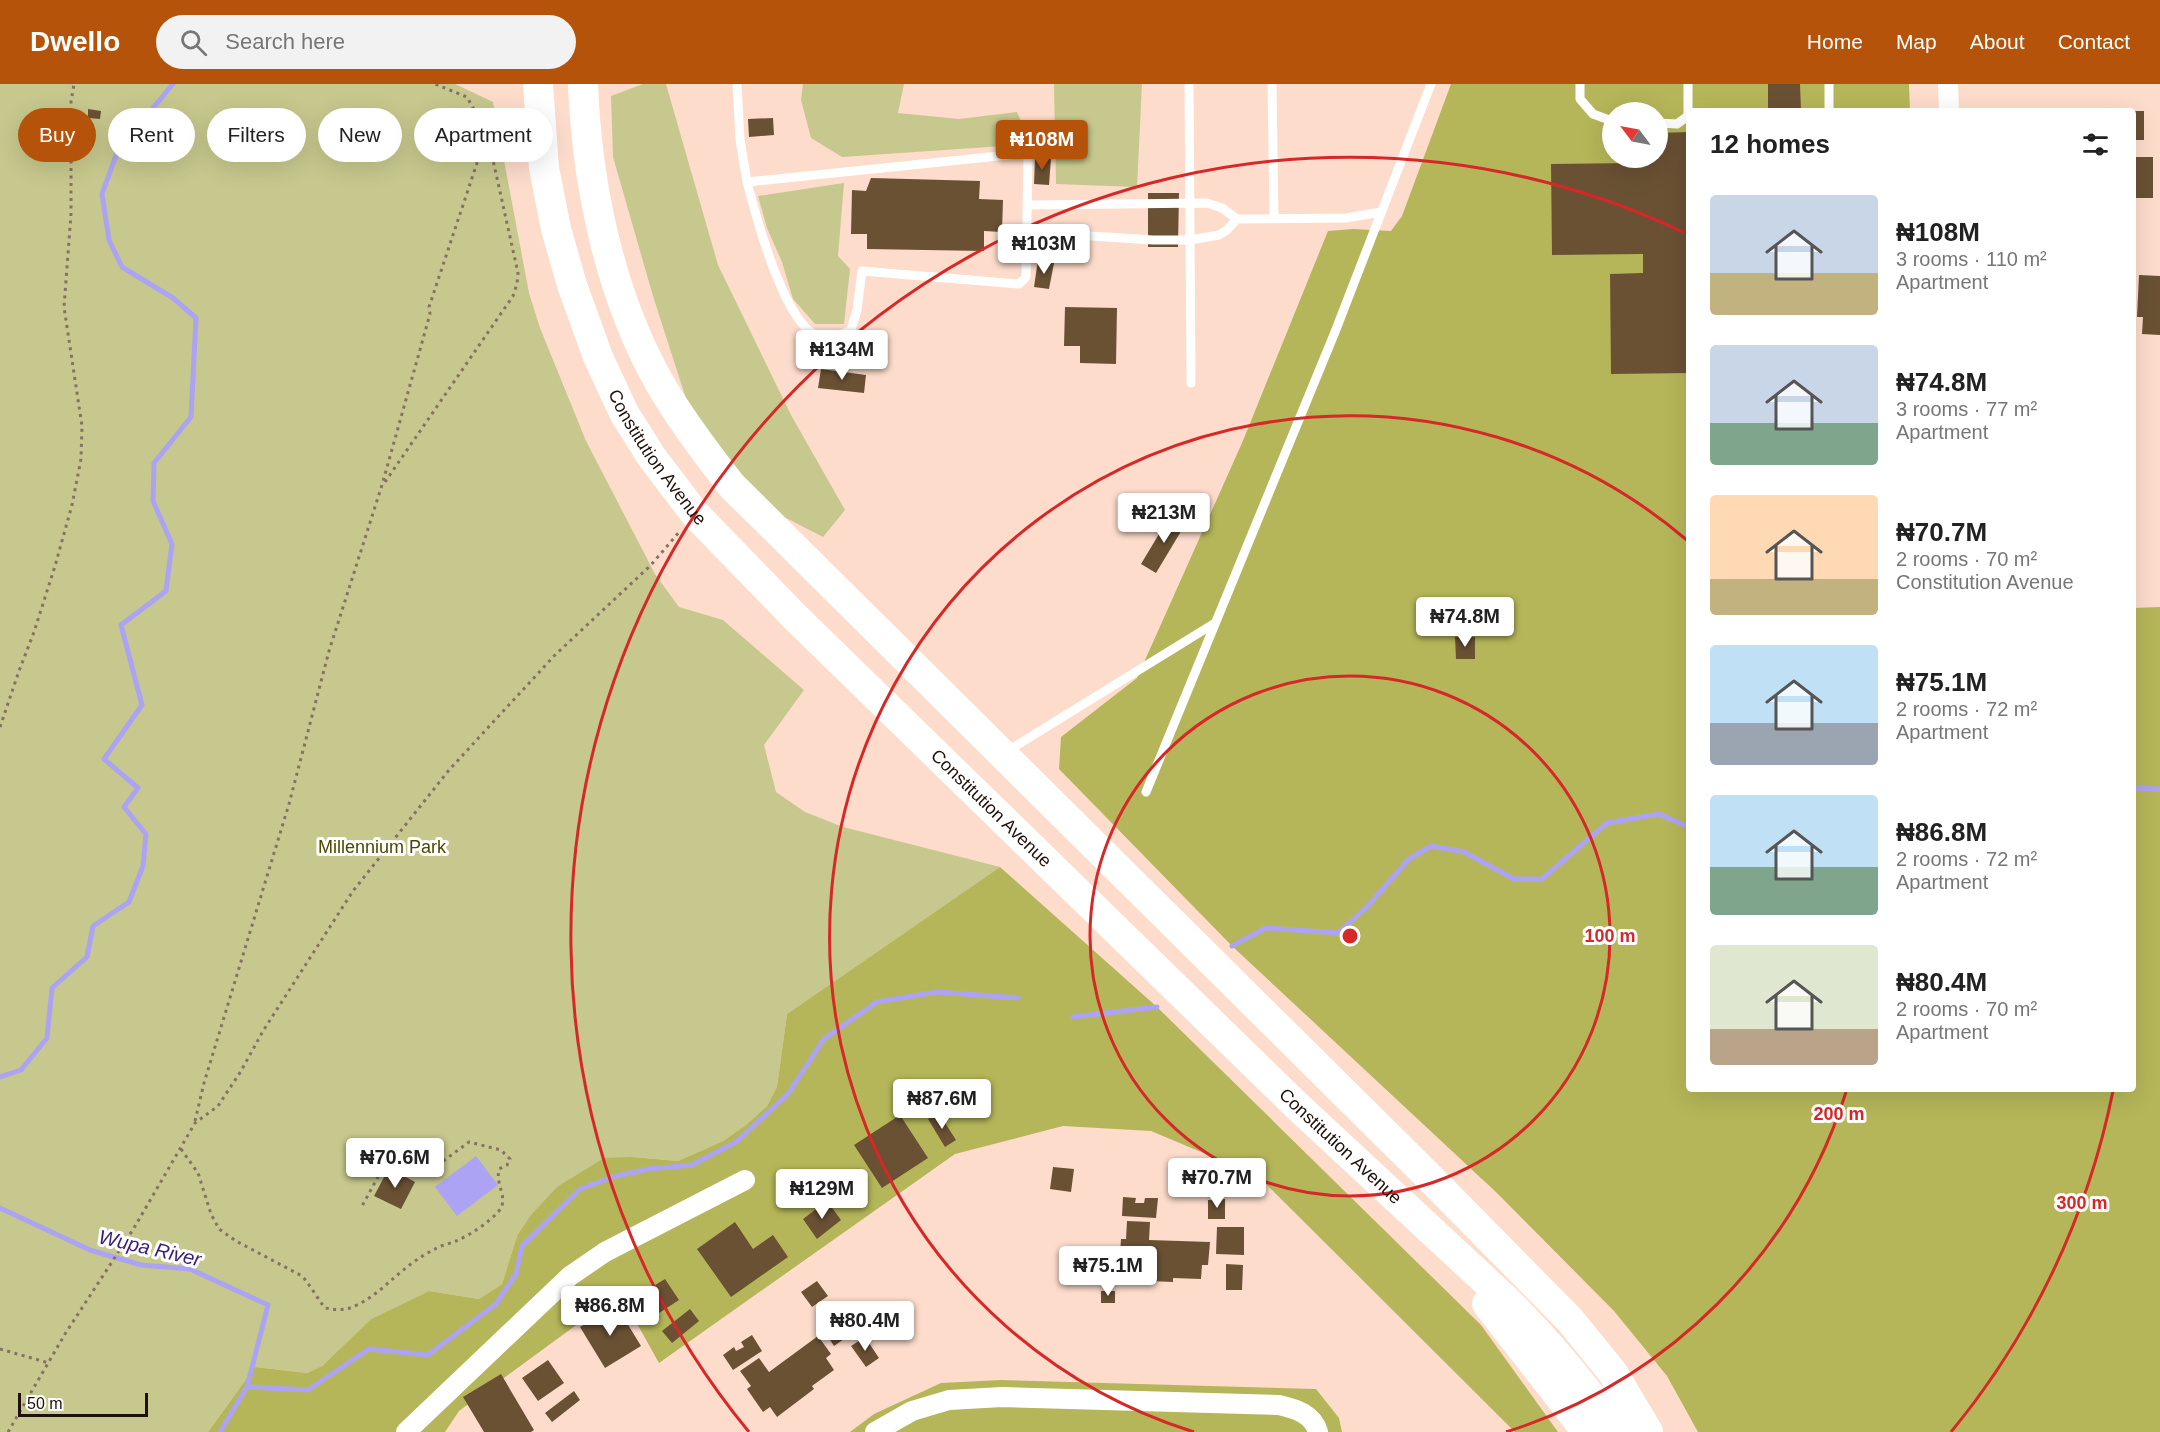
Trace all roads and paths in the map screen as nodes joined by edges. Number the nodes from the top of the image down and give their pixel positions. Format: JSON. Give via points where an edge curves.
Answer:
{"nodes":[{"id":1,"x":74,"y":84,"type":"edge"},
{"id":2,"x":435,"y":84,"type":"edge"},
{"id":3,"x":538,"y":84,"type":"edge"},
{"id":4,"x":583,"y":84,"type":"edge"},
{"id":5,"x":737,"y":84,"type":"edge"},
{"id":6,"x":1189,"y":84,"type":"edge"},
{"id":7,"x":1272,"y":84,"type":"edge"},
{"id":8,"x":1431,"y":84,"type":"edge"},
{"id":9,"x":1581,"y":84,"type":"edge"},
{"id":10,"x":1688,"y":84,"type":"edge"},
{"id":11,"x":1829,"y":84,"type":"edge"},
{"id":12,"x":1948,"y":84,"type":"edge"},
{"id":13,"x":473,"y":108,"type":"edge"},
{"id":14,"x":1688,"y":108,"type":"edge"},
{"id":15,"x":1829,"y":108,"type":"edge"},
{"id":16,"x":1949,"y":108,"type":"edge"},
{"id":17,"x":1602,"y":117,"type":"edge"},
{"id":18,"x":1686,"y":117,"type":"edge"},
{"id":19,"x":1668,"y":124,"type":"edge"},
{"id":20,"x":477,"y":162,"type":"edge"},
{"id":21,"x":493,"y":162,"type":"edge"},
{"id":22,"x":747,"y":182,"type":"junction"},
{"id":23,"x":1190,"y":202,"type":"junction"},
{"id":24,"x":1028,"y":205,"type":"junction"},
{"id":25,"x":1381,"y":212,"type":"junction"},
{"id":26,"x":1274,"y":218,"type":"junction"},
{"id":27,"x":1237,"y":219,"type":"junction"},
{"id":28,"x":1028,"y":232,"type":"junction"},
{"id":29,"x":1190,"y":240,"type":"junction"},
{"id":30,"x":1191,"y":383,"type":"dead end"},
{"id":31,"x":382,"y":485,"type":"junction"},
{"id":32,"x":695,"y":514,"type":"junction"},
{"id":33,"x":1215,"y":622,"type":"junction"},
{"id":34,"x":0,"y":728,"type":"edge"},
{"id":35,"x":1001,"y":755,"type":"junction"},
{"id":36,"x":1146,"y":792,"type":"dead end"},
{"id":37,"x":195,"y":1123,"type":"junction"},
{"id":38,"x":181,"y":1149,"type":"junction"},
{"id":39,"x":745,"y":1180,"type":"dead end"},
{"id":40,"x":361,"y":1208,"type":"dead end"},
{"id":41,"x":1452,"y":1248,"type":"junction"},
{"id":42,"x":0,"y":1348,"type":"edge"},
{"id":43,"x":49,"y":1363,"type":"junction"},
{"id":44,"x":1613,"y":1373,"type":"junction"},
{"id":45,"x":8,"y":1432,"type":"edge"},
{"id":46,"x":406,"y":1432,"type":"edge"},
{"id":47,"x":875,"y":1432,"type":"edge"},
{"id":48,"x":1318,"y":1432,"type":"edge"},
{"id":49,"x":1587,"y":1432,"type":"edge"},
{"id":50,"x":1616,"y":1432,"type":"edge"},
{"id":51,"x":1648,"y":1432,"type":"edge"},
{"id":52,"x":1668,"y":1432,"type":"edge"}],
"edges":[{"from":1,"to":34,"type":"path","via":[[64,307],[82,426],[81,459],[55,566]]},
{"from":2,"to":13,"type":"path","via":[[467,97]]},
{"from":3,"to":32,"type":"main road","name":"Constitution Avenue","via":[[544,168],[556,229],[583,316],[624,412]]},
{"from":4,"to":35,"type":"main road","name":"Constitution Avenue","via":[[586,146],[611,265],[658,381],[690,432],[732,486]]},
{"from":5,"to":22,"type":"lane"},
{"from":6,"to":23,"type":"lane"},
{"from":7,"to":26,"type":"lane"},
{"from":8,"to":25,"type":"lane"},
{"from":9,"to":17,"type":"lane","via":[[1580,99],[1593,114]]},
{"from":10,"to":14,"type":"lane"},
{"from":11,"to":15,"type":"lane"},
{"from":12,"to":16,"type":"street"},
{"from":18,"to":19,"type":"lane","via":[[1677,124]]},
{"from":20,"to":31,"type":"path","via":[[429,307]]},
{"from":21,"to":31,"type":"path","via":[[518,273],[513,296]]},
{"from":22,"to":24,"type":"lane","via":[[1028,153]]},
{"from":22,"to":28,"type":"lane","via":[[761,237],[792,310],[812,333],[825,337],[851,330],[862,271],[1019,284],[1026,277]]},
{"from":23,"to":24,"type":"lane"},
{"from":23,"to":27,"type":"lane","via":[[1222,208]]},
{"from":23,"to":29,"type":"lane"},
{"from":24,"to":28,"type":"lane"},
{"from":25,"to":26,"type":"lane","via":[[1346,218]]},
{"from":25,"to":33,"type":"lane"},
{"from":26,"to":27,"type":"lane"},
{"from":27,"to":29,"type":"lane","via":[[1219,235]]},
{"from":28,"to":29,"type":"lane"},
{"from":29,"to":30,"type":"lane"},
{"from":31,"to":37,"type":"path","via":[[329,651],[289,804]]},
{"from":32,"to":37,"type":"path","via":[[651,565],[554,656],[449,770],[353,891],[218,1106]]},
{"from":32,"to":41,"type":"main road","name":"Constitution Avenue","via":[[796,618],[1296,1105]]},
{"from":33,"to":35,"type":"lane"},
{"from":33,"to":36,"type":"lane"},
{"from":35,"to":44,"type":"main road","name":"Constitution Avenue","via":[[1570,1320]]},
{"from":37,"to":38,"type":"path"},
{"from":38,"to":40,"type":"path","via":[[198,1173],[219,1229],[302,1276],[325,1308],[342,1310],[363,1302],[409,1265],[471,1233],[498,1212],[503,1197],[497,1179],[510,1159],[501,1150],[469,1142],[423,1176],[385,1164]]},
{"from":38,"to":43,"type":"path"},
{"from":39,"to":46,"type":"street","via":[[605,1252],[570,1276]]},
{"from":41,"to":49,"type":"main road","via":[[1486,1302]]},
{"from":41,"to":50,"type":"main road","name":"Constitution Avenue","via":[[1538,1333]]},
{"from":42,"to":43,"type":"path"},
{"from":43,"to":45,"type":"path"},
{"from":44,"to":51,"type":"main road","name":"Constitution Avenue"},
{"from":44,"to":52,"type":"main road"},
{"from":47,"to":48,"type":"street","via":[[912,1411],[950,1400],[1002,1397],[1280,1405],[1300,1410],[1316,1424]]}]}
